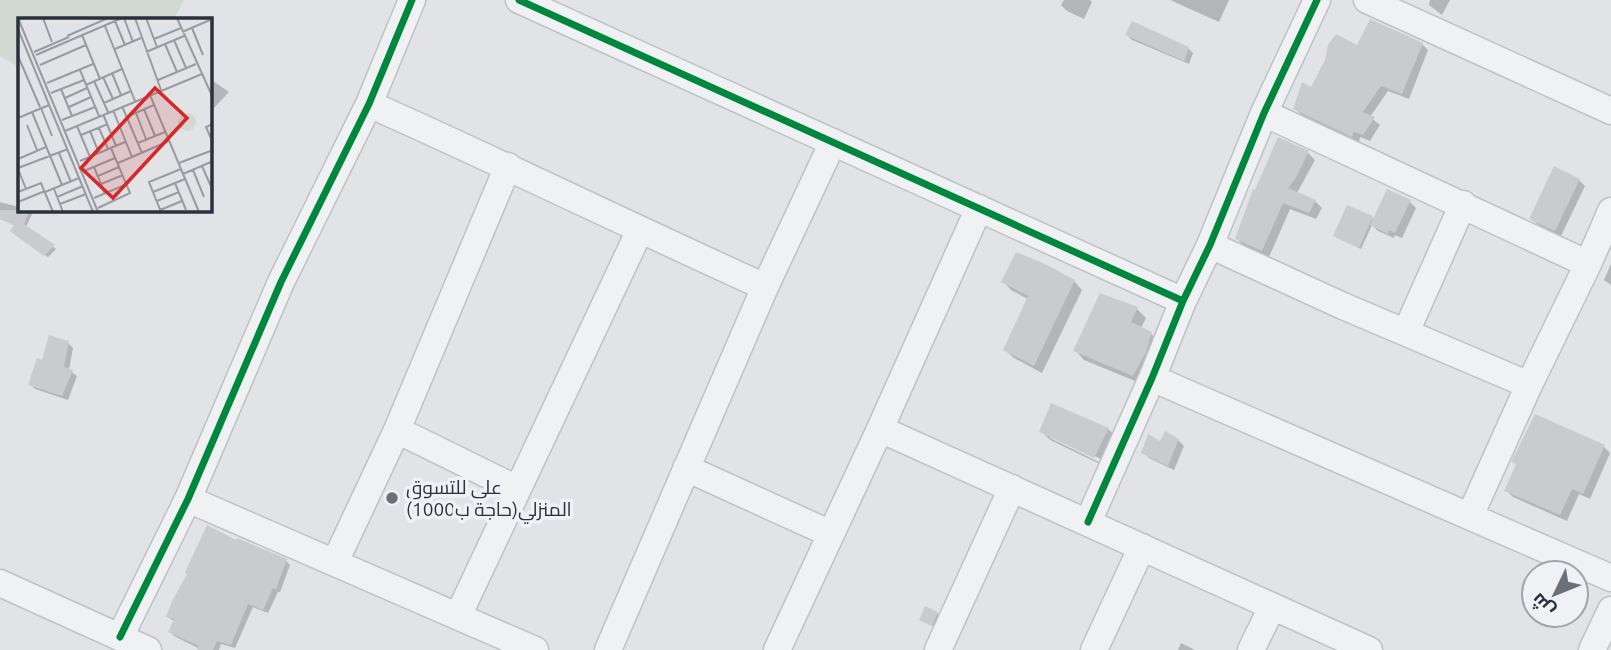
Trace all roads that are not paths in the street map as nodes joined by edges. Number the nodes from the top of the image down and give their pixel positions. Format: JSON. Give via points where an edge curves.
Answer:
{"nodes":[{"id":1,"x":412,"y":0,"type":"edge"},
{"id":2,"x":519,"y":0,"type":"edge"},
{"id":3,"x":1317,"y":0,"type":"edge"},
{"id":4,"x":1367,"y":0,"type":"edge"},
{"id":5,"x":369,"y":104,"type":"junction"},
{"id":6,"x":1611,"y":111,"type":"edge"},
{"id":7,"x":1264,"y":113,"type":"junction"},
{"id":8,"x":833,"y":142,"type":"junction"},
{"id":9,"x":508,"y":166,"type":"junction"},
{"id":10,"x":1463,"y":204,"type":"junction"},
{"id":11,"x":979,"y":208,"type":"junction"},
{"id":12,"x":1611,"y":211,"type":"edge"},
{"id":13,"x":640,"y":230,"type":"junction"},
{"id":14,"x":1210,"y":246,"type":"junction"},
{"id":15,"x":1588,"y":264,"type":"junction"},
{"id":16,"x":765,"y":287,"type":"junction"},
{"id":17,"x":1183,"y":301,"type":"junction"},
{"id":18,"x":1406,"y":332,"type":"junction"},
{"id":19,"x":1152,"y":377,"type":"junction"},
{"id":20,"x":1529,"y":385,"type":"junction"},
{"id":21,"x":880,"y":429,"type":"junction"},
{"id":22,"x":397,"y":430,"type":"junction"},
{"id":23,"x":686,"y":468,"type":"junction"},
{"id":24,"x":1012,"y":488,"type":"junction"},
{"id":25,"x":517,"y":489,"type":"junction"},
{"id":26,"x":188,"y":499,"type":"junction"},
{"id":27,"x":1470,"y":516,"type":"junction"},
{"id":28,"x":1087,"y":522,"type":"junction"},
{"id":29,"x":831,"y":534,"type":"junction"},
{"id":30,"x":1142,"y":547,"type":"junction"},
{"id":31,"x":335,"y":562,"type":"junction"},
{"id":32,"x":1611,"y":578,"type":"edge"},
{"id":33,"x":0,"y":583,"type":"edge"},
{"id":34,"x":1272,"y":607,"type":"junction"},
{"id":35,"x":1611,"y":610,"type":"edge"},
{"id":36,"x":458,"y":616,"type":"junction"},
{"id":37,"x":120,"y":637,"type":"junction"},
{"id":38,"x":148,"y":650,"type":"edge"},
{"id":39,"x":535,"y":650,"type":"edge"},
{"id":40,"x":608,"y":650,"type":"edge"},
{"id":41,"x":777,"y":650,"type":"edge"},
{"id":42,"x":938,"y":650,"type":"edge"},
{"id":43,"x":1094,"y":650,"type":"edge"},
{"id":44,"x":1251,"y":650,"type":"edge"},
{"id":45,"x":1369,"y":650,"type":"edge"},
{"id":46,"x":1592,"y":650,"type":"edge"}],
"edges":[{"from":1,"to":5,"type":"street"},
{"from":2,"to":8,"type":"street"},
{"from":3,"to":7,"type":"street"},
{"from":4,"to":6,"type":"street"},
{"from":5,"to":9,"type":"street"},
{"from":5,"to":26,"type":"street","via":[[281,282]]},
{"from":7,"to":10,"type":"street"},
{"from":7,"to":14,"type":"street"},
{"from":8,"to":11,"type":"street"},
{"from":8,"to":16,"type":"street"},
{"from":9,"to":13,"type":"street"},
{"from":9,"to":22,"type":"street"},
{"from":10,"to":15,"type":"street"},
{"from":10,"to":18,"type":"street"},
{"from":11,"to":17,"type":"street"},
{"from":11,"to":21,"type":"street"},
{"from":12,"to":15,"type":"street"},
{"from":13,"to":16,"type":"street"},
{"from":13,"to":25,"type":"street"},
{"from":14,"to":17,"type":"street"},
{"from":14,"to":18,"type":"street"},
{"from":15,"to":20,"type":"street"},
{"from":16,"to":23,"type":"street"},
{"from":17,"to":19,"type":"street"},
{"from":18,"to":20,"type":"street"},
{"from":19,"to":27,"type":"street"},
{"from":19,"to":28,"type":"street"},
{"from":20,"to":27,"type":"street"},
{"from":21,"to":24,"type":"street"},
{"from":21,"to":29,"type":"street"},
{"from":22,"to":25,"type":"street"},
{"from":22,"to":31,"type":"street"},
{"from":23,"to":29,"type":"street"},
{"from":23,"to":40,"type":"street"},
{"from":24,"to":28,"type":"street"},
{"from":24,"to":42,"type":"street"},
{"from":25,"to":36,"type":"street"},
{"from":26,"to":31,"type":"street"},
{"from":26,"to":37,"type":"street"},
{"from":27,"to":32,"type":"street"},
{"from":28,"to":30,"type":"street"},
{"from":29,"to":41,"type":"street"},
{"from":30,"to":34,"type":"street"},
{"from":30,"to":43,"type":"street"},
{"from":31,"to":36,"type":"street"},
{"from":33,"to":37,"type":"street"},
{"from":34,"to":44,"type":"street"},
{"from":34,"to":45,"type":"street"},
{"from":35,"to":46,"type":"street"},
{"from":36,"to":39,"type":"street"},
{"from":37,"to":38,"type":"street"}]}
